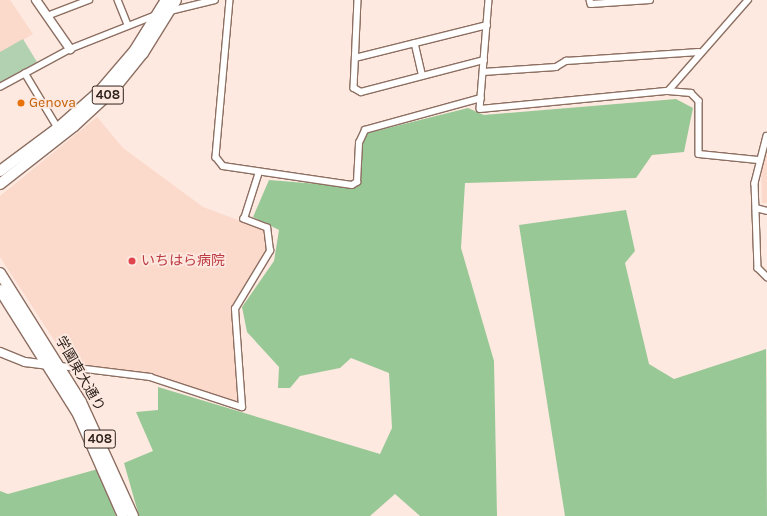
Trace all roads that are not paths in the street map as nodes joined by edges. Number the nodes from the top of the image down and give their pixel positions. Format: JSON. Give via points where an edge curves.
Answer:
{"nodes":[{"id":1,"x":36,"y":0,"type":"edge"},
{"id":2,"x":89,"y":0,"type":"edge"},
{"id":3,"x":118,"y":0,"type":"edge"},
{"id":4,"x":166,"y":0,"type":"edge"},
{"id":5,"x":176,"y":0,"type":"edge"},
{"id":6,"x":214,"y":0,"type":"edge"},
{"id":7,"x":230,"y":0,"type":"edge"},
{"id":8,"x":358,"y":0,"type":"edge"},
{"id":9,"x":489,"y":0,"type":"edge"},
{"id":10,"x":590,"y":0,"type":"edge"},
{"id":11,"x":650,"y":0,"type":"edge"},
{"id":12,"x":748,"y":0,"type":"edge"},
{"id":13,"x":170,"y":11,"type":"junction"},
{"id":14,"x":158,"y":14,"type":"junction"},
{"id":15,"x":47,"y":16,"type":"junction"},
{"id":16,"x":128,"y":24,"type":"junction"},
{"id":17,"x":487,"y":25,"type":"junction"},
{"id":18,"x":415,"y":44,"type":"junction"},
{"id":19,"x":70,"y":48,"type":"junction"},
{"id":20,"x":699,"y":52,"type":"junction"},
{"id":21,"x":355,"y":58,"type":"junction"},
{"id":22,"x":484,"y":60,"type":"junction"},
{"id":23,"x":483,"y":72,"type":"junction"},
{"id":24,"x":25,"y":73,"type":"junction"},
{"id":25,"x":422,"y":74,"type":"junction"},
{"id":26,"x":0,"y":87,"type":"edge"},
{"id":27,"x":668,"y":91,"type":"junction"},
{"id":28,"x":481,"y":98,"type":"junction"},
{"id":29,"x":58,"y":128,"type":"junction"},
{"id":30,"x":767,"y":136,"type":"edge"},
{"id":31,"x":758,"y":160,"type":"junction"},
{"id":32,"x":0,"y":171,"type":"edge"},
{"id":33,"x":259,"y":172,"type":"junction"},
{"id":34,"x":0,"y":184,"type":"edge"},
{"id":35,"x":756,"y":208,"type":"junction"},
{"id":36,"x":767,"y":211,"type":"edge"},
{"id":37,"x":0,"y":273,"type":"edge"},
{"id":38,"x":767,"y":277,"type":"edge"},
{"id":39,"x":0,"y":290,"type":"edge"},
{"id":40,"x":0,"y":352,"type":"edge"},
{"id":41,"x":50,"y":365,"type":"junction"},
{"id":42,"x":61,"y":366,"type":"junction"},
{"id":43,"x":123,"y":516,"type":"edge"},
{"id":44,"x":133,"y":516,"type":"edge"}],
"edges":[{"from":1,"to":15,"type":"street"},
{"from":2,"to":15,"type":"street"},
{"from":3,"to":16,"type":"street"},
{"from":4,"to":14,"type":"highway","number":"408"},
{"from":5,"to":13,"type":"highway","number":"408"},
{"from":6,"to":13,"type":"street"},
{"from":7,"to":33,"type":"street","via":[[216,157],[223,166]]},
{"from":8,"to":21,"type":"street"},
{"from":9,"to":17,"type":"street"},
{"from":10,"to":11,"type":"street","via":[[591,4]]},
{"from":12,"to":20,"type":"street"},
{"from":13,"to":14,"type":"street"},
{"from":13,"to":34,"type":"highway","number":"408","via":[[143,53],[113,90],[74,126]]},
{"from":14,"to":16,"type":"street"},
{"from":14,"to":29,"type":"highway","number":"408","via":[[115,74]]},
{"from":15,"to":19,"type":"street"},
{"from":16,"to":19,"type":"street"},
{"from":17,"to":18,"type":"street"},
{"from":17,"to":22,"type":"street"},
{"from":18,"to":21,"type":"street"},
{"from":18,"to":25,"type":"street"},
{"from":19,"to":24,"type":"street"},
{"from":20,"to":23,"type":"street","via":[[566,61],[556,67]]},
{"from":20,"to":27,"type":"street"},
{"from":21,"to":25,"type":"street","via":[[354,88],[361,92]]},
{"from":22,"to":23,"type":"street"},
{"from":22,"to":25,"type":"street"},
{"from":23,"to":28,"type":"street"},
{"from":24,"to":26,"type":"street"},
{"from":24,"to":29,"type":"street"},
{"from":27,"to":28,"type":"street","via":[[480,109]]},
{"from":27,"to":31,"type":"street","via":[[697,96],[699,154]]},
{"from":28,"to":33,"type":"street","via":[[365,130],[359,143],[357,182],[352,185]]},
{"from":29,"to":32,"type":"highway","number":"408"},
{"from":30,"to":31,"type":"street"},
{"from":31,"to":35,"type":"street"},
{"from":33,"to":42,"type":"street","via":[[244,219],[267,228],[270,251],[235,309],[242,407],[150,377]]},
{"from":35,"to":36,"type":"street"},
{"from":35,"to":38,"type":"street","via":[[758,268]]},
{"from":37,"to":42,"type":"highway","name":"学園東大通り","number":"408"},
{"from":39,"to":41,"type":"highway","name":"学園東大通り","number":"408"},
{"from":40,"to":41,"type":"street","via":[[25,362]]},
{"from":41,"to":42,"type":"street"},
{"from":41,"to":43,"type":"highway","name":"学園東大通り","number":"408","via":[[86,429]]},
{"from":42,"to":44,"type":"highway","name":"学園東大通り","number":"408","via":[[96,431]]}]}
